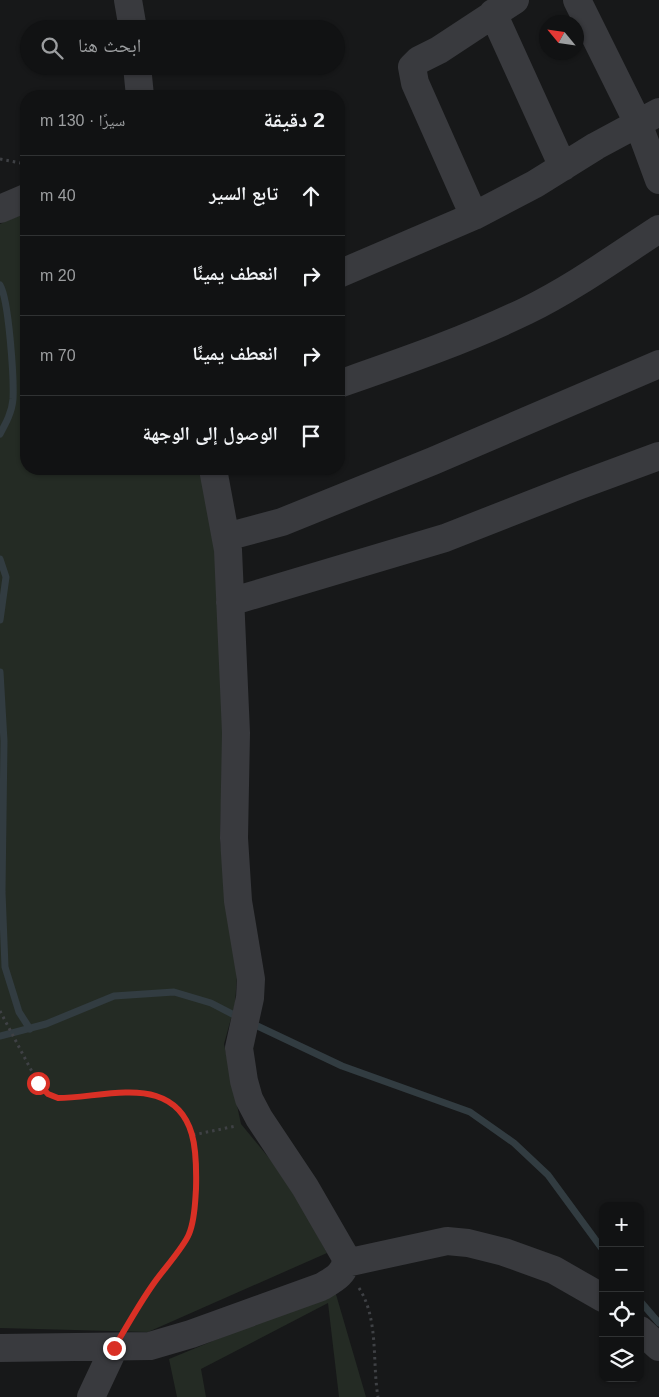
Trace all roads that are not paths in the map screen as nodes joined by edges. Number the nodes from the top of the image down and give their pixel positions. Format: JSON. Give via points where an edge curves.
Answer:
{"nodes":[{"id":1,"x":577,"y":0,"type":"edge"},
{"id":2,"x":504,"y":7,"type":"edge"},
{"id":3,"x":138,"y":75,"type":"edge"},
{"id":4,"x":139,"y":90,"type":"edge"},
{"id":5,"x":648,"y":117,"type":"edge"},
{"id":6,"x":563,"y":167,"type":"junction"},
{"id":7,"x":659,"y":180,"type":"edge"},
{"id":8,"x":20,"y":201,"type":"edge"},
{"id":9,"x":0,"y":209,"type":"edge"},
{"id":10,"x":474,"y":216,"type":"junction"},
{"id":11,"x":659,"y":229,"type":"edge"},
{"id":12,"x":345,"y":271,"type":"edge"},
{"id":13,"x":659,"y":364,"type":"edge"},
{"id":14,"x":345,"y":382,"type":"edge"},
{"id":15,"x":659,"y":456,"type":"edge"},
{"id":16,"x":214,"y":475,"type":"edge"},
{"id":17,"x":226,"y":538,"type":"junction"},
{"id":18,"x":230,"y":602,"type":"junction"},
{"id":19,"x":344,"y":1268,"type":"junction"},
{"id":20,"x":599,"y":1296,"type":"edge"},
{"id":21,"x":644,"y":1334,"type":"edge"},
{"id":22,"x":659,"y":1347,"type":"edge"},
{"id":23,"x":0,"y":1348,"type":"edge"},
{"id":24,"x":114,"y":1348,"type":"junction"},
{"id":25,"x":91,"y":1397,"type":"edge"}],
"edges":[{"from":1,"to":5,"type":"street"},
{"from":2,"to":6,"type":"street"},
{"from":2,"to":10,"type":"street","via":[[412,67]]},
{"from":3,"to":4,"type":"street"},
{"from":5,"to":6,"type":"street"},
{"from":5,"to":7,"type":"street"},
{"from":6,"to":10,"type":"street"},
{"from":8,"to":9,"type":"street"},
{"from":10,"to":12,"type":"street"},
{"from":11,"to":14,"type":"street","via":[[528,310],[414,358]]},
{"from":13,"to":17,"type":"street","via":[[282,522]]},
{"from":15,"to":18,"type":"street","via":[[445,538]]},
{"from":16,"to":17,"type":"street"},
{"from":17,"to":18,"type":"street"},
{"from":18,"to":19,"type":"street","via":[[236,733],[234,838],[238,901],[251,979],[239,1048],[244,1081],[259,1118],[342,1251]]},
{"from":19,"to":20,"type":"street","via":[[448,1241],[468,1243],[554,1270]]},
{"from":19,"to":24,"type":"street","via":[[321,1287],[191,1334],[150,1346]]},
{"from":21,"to":22,"type":"street"},
{"from":23,"to":24,"type":"street"},
{"from":24,"to":25,"type":"street"}]}
